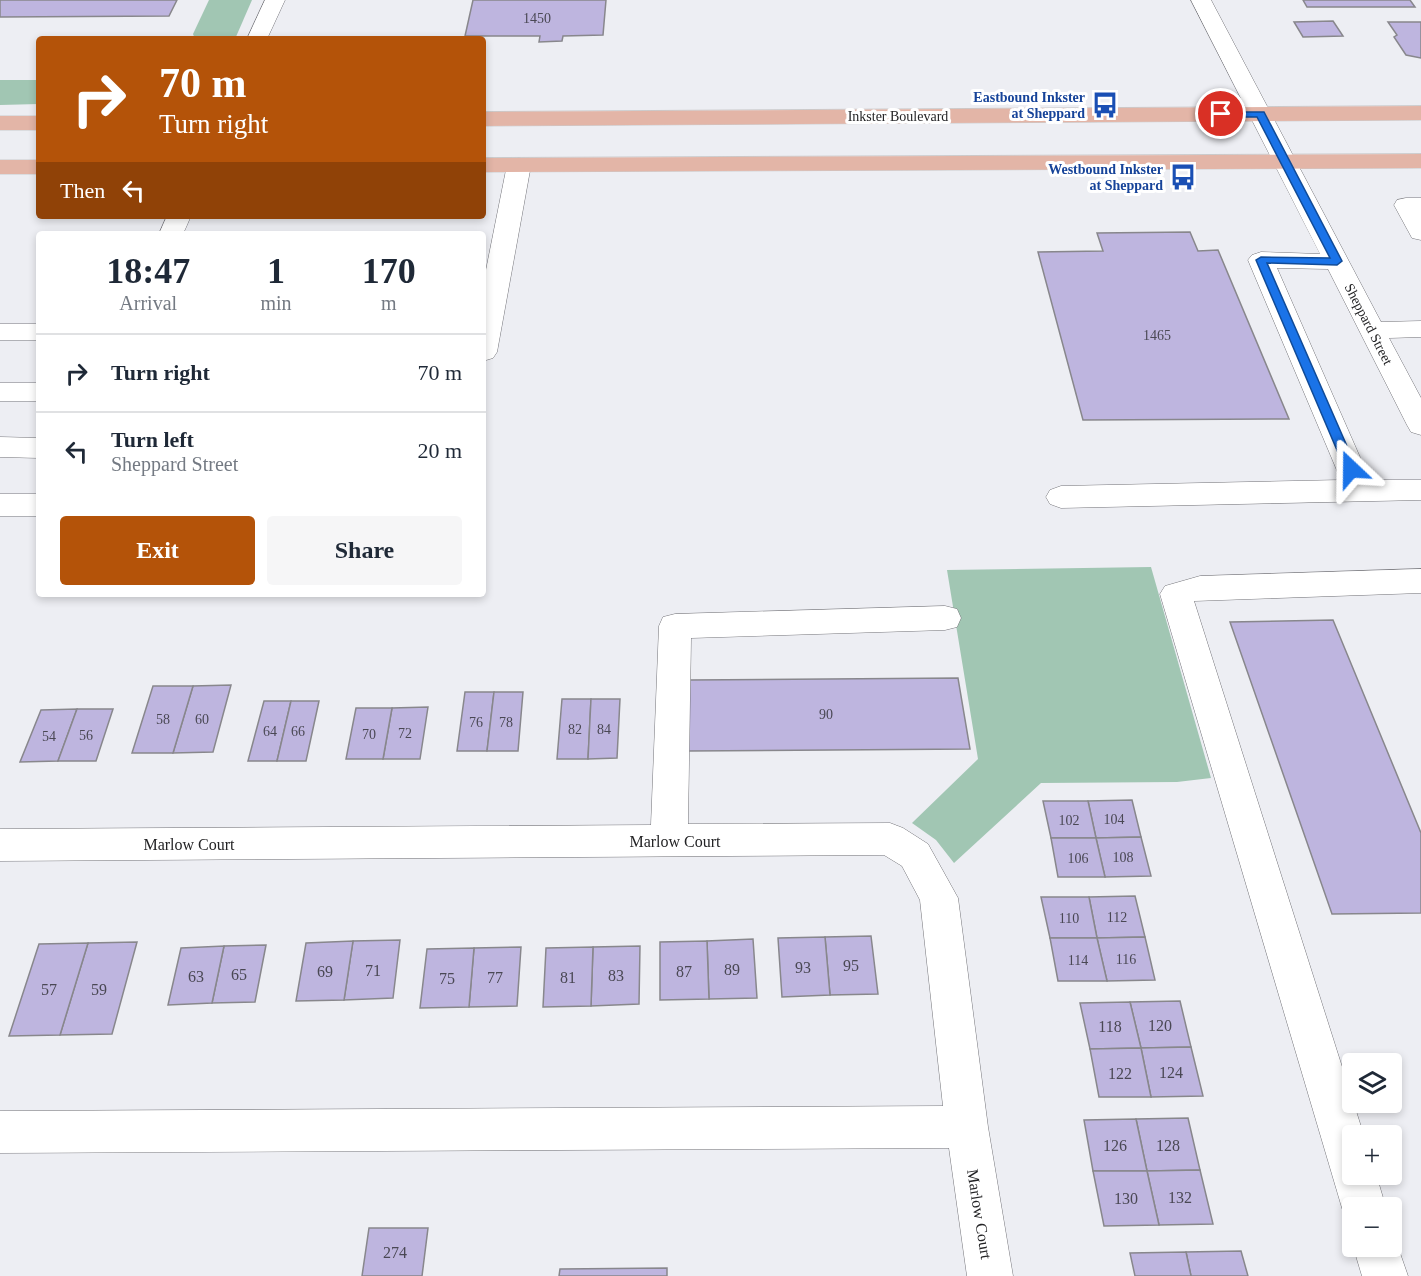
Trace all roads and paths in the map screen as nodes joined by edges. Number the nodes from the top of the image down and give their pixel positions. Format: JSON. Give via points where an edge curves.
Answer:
{"nodes":[{"id":1,"x":275,"y":0,"type":"edge"},
{"id":2,"x":1200,"y":0,"type":"edge"},
{"id":3,"x":258,"y":36,"type":"edge"},
{"id":4,"x":1421,"y":113,"type":"edge"},
{"id":5,"x":1261,"y":114,"type":"junction"},
{"id":6,"x":486,"y":119,"type":"edge"},
{"id":7,"x":0,"y":123,"type":"edge"},
{"id":8,"x":36,"y":123,"type":"edge"},
{"id":9,"x":1285,"y":161,"type":"junction"},
{"id":10,"x":1421,"y":161,"type":"edge"},
{"id":11,"x":486,"y":165,"type":"edge"},
{"id":12,"x":519,"y":165,"type":"junction"},
{"id":13,"x":0,"y":167,"type":"edge"},
{"id":14,"x":36,"y":167,"type":"edge"},
{"id":15,"x":1421,"y":205,"type":"edge"},
{"id":16,"x":1421,"y":233,"type":"edge"},
{"id":17,"x":1337,"y":261,"type":"junction"},
{"id":18,"x":1421,"y":328,"type":"edge"},
{"id":19,"x":1372,"y":330,"type":"junction"},
{"id":20,"x":0,"y":332,"type":"edge"},
{"id":21,"x":36,"y":332,"type":"edge"},
{"id":22,"x":486,"y":336,"type":"edge"},
{"id":23,"x":0,"y":392,"type":"edge"},
{"id":24,"x":36,"y":392,"type":"edge"},
{"id":25,"x":1421,"y":425,"type":"edge"},
{"id":26,"x":0,"y":447,"type":"edge"},
{"id":27,"x":36,"y":447,"type":"edge"},
{"id":28,"x":1360,"y":490,"type":"junction"},
{"id":29,"x":1421,"y":490,"type":"edge"},
{"id":30,"x":1061,"y":497,"type":"dead end"},
{"id":31,"x":0,"y":505,"type":"edge"},
{"id":32,"x":36,"y":505,"type":"edge"},
{"id":33,"x":1421,"y":581,"type":"edge"},
{"id":34,"x":945,"y":618,"type":"dead end"},
{"id":35,"x":670,"y":841,"type":"junction"},
{"id":36,"x":0,"y":845,"type":"edge"},
{"id":37,"x":967,"y":1126,"type":"junction"},
{"id":38,"x":0,"y":1132,"type":"edge"},
{"id":39,"x":1342,"y":1134,"type":"edge"},
{"id":40,"x":1379,"y":1257,"type":"edge"},
{"id":41,"x":990,"y":1276,"type":"edge"},
{"id":42,"x":1385,"y":1276,"type":"edge"}],
"edges":[{"from":1,"to":3,"type":"street"},
{"from":2,"to":5,"type":"street","name":"Sheppard Street"},
{"from":4,"to":5,"type":"main road","name":"Inkster Boulevard"},
{"from":5,"to":6,"type":"main road","name":"Inkster Boulevard"},
{"from":5,"to":9,"type":"street","name":"Sheppard Street"},
{"from":7,"to":8,"type":"main road"},
{"from":9,"to":10,"type":"main road"},
{"from":9,"to":12,"type":"main road"},
{"from":9,"to":17,"type":"street","name":"Sheppard Street"},
{"from":11,"to":12,"type":"main road"},
{"from":12,"to":22,"type":"street"},
{"from":13,"to":14,"type":"main road"},
{"from":15,"to":16,"type":"street","via":[[1406,205]]},
{"from":17,"to":19,"type":"street","name":"Sheppard Street"},
{"from":17,"to":28,"type":"street","via":[[1261,260]]},
{"from":18,"to":19,"type":"street"},
{"from":19,"to":25,"type":"street","name":"Sheppard Street"},
{"from":20,"to":21,"type":"street"},
{"from":23,"to":24,"type":"street"},
{"from":26,"to":27,"type":"street"},
{"from":28,"to":29,"type":"street"},
{"from":28,"to":30,"type":"street"},
{"from":31,"to":32,"type":"street"},
{"from":33,"to":39,"type":"street","via":[[1200,588],[1176,594]]},
{"from":34,"to":35,"type":"street","via":[[675,626]]},
{"from":35,"to":36,"type":"street","name":"Marlow Court"},
{"from":35,"to":37,"type":"street","name":"Marlow Court","via":[[890,839],[915,855],[939,898]]},
{"from":37,"to":38,"type":"street"},
{"from":37,"to":41,"type":"street","name":"Marlow Court"},
{"from":40,"to":42,"type":"street"}]}
